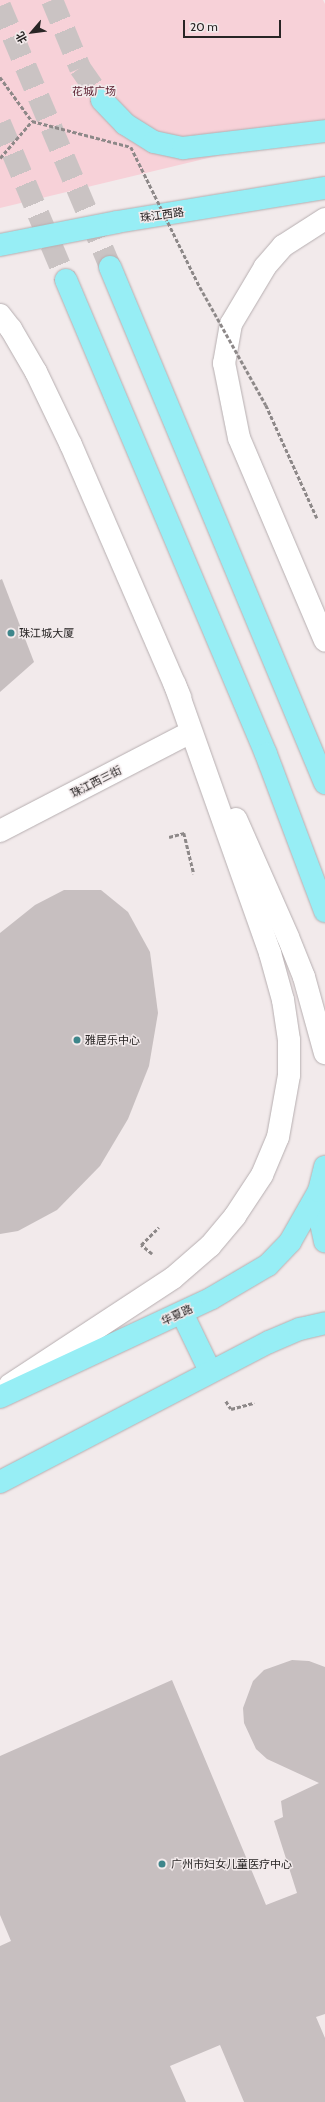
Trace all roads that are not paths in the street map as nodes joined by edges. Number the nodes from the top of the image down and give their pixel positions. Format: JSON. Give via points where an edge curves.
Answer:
{"nodes":[{"id":1,"x":102,"y":100,"type":"tunnel mouth"},
{"id":2,"x":325,"y":132,"type":"edge"},
{"id":3,"x":325,"y":188,"type":"edge"},
{"id":4,"x":325,"y":219,"type":"edge"},
{"id":5,"x":0,"y":245,"type":"edge"},
{"id":6,"x":110,"y":267,"type":"tunnel mouth"},
{"id":7,"x":66,"y":280,"type":"tunnel mouth"},
{"id":8,"x":0,"y":315,"type":"edge"},
{"id":9,"x":325,"y":640,"type":"edge"},
{"id":10,"x":175,"y":684,"type":"junction"},
{"id":11,"x":192,"y":732,"type":"junction"},
{"id":12,"x":325,"y":783,"type":"edge"},
{"id":13,"x":0,"y":832,"type":"edge"},
{"id":14,"x":325,"y":911,"type":"edge"},
{"id":15,"x":325,"y":1054,"type":"edge"},
{"id":16,"x":325,"y":1167,"type":"edge"},
{"id":17,"x":319,"y":1191,"type":"junction"},
{"id":18,"x":325,"y":1242,"type":"edge"},
{"id":19,"x":182,"y":1313,"type":"junction"},
{"id":20,"x":325,"y":1323,"type":"edge"},
{"id":21,"x":210,"y":1372,"type":"junction"},
{"id":22,"x":0,"y":1391,"type":"edge"},
{"id":23,"x":0,"y":1397,"type":"edge"},
{"id":24,"x":0,"y":1482,"type":"edge"}],
"edges":[{"from":1,"to":2,"type":"main road","via":[[125,124],[154,142],[183,148]]},
{"from":3,"to":5,"type":"main road","name":"珠江西路","via":[[117,222]]},
{"from":4,"to":9,"type":"street","via":[[283,246],[265,266],[231,324],[224,363],[228,397],[239,438]]},
{"from":6,"to":12,"type":"main road"},
{"from":7,"to":14,"type":"main road","via":[[266,754]]},
{"from":8,"to":10,"type":"street","via":[[12,329],[36,372],[71,445]]},
{"from":10,"to":11,"type":"street"},
{"from":10,"to":15,"type":"street","via":[[274,900],[304,977]]},
{"from":11,"to":13,"type":"street","name":"珠江西三街"},
{"from":11,"to":22,"type":"street","via":[[270,953],[283,1000],[289,1075],[278,1137],[262,1175],[235,1216],[210,1246],[173,1278]]},
{"from":16,"to":17,"type":"main road","name":"华夏路"},
{"from":17,"to":18,"type":"main road","name":"华夏路","via":[[320,1218]]},
{"from":17,"to":19,"type":"main road","name":"华夏路","via":[[290,1242],[268,1265]]},
{"from":19,"to":21,"type":"main road"},
{"from":19,"to":23,"type":"main road","name":"华夏路"},
{"from":20,"to":21,"type":"main road","via":[[282,1336]]},
{"from":21,"to":24,"type":"main road"}]}
